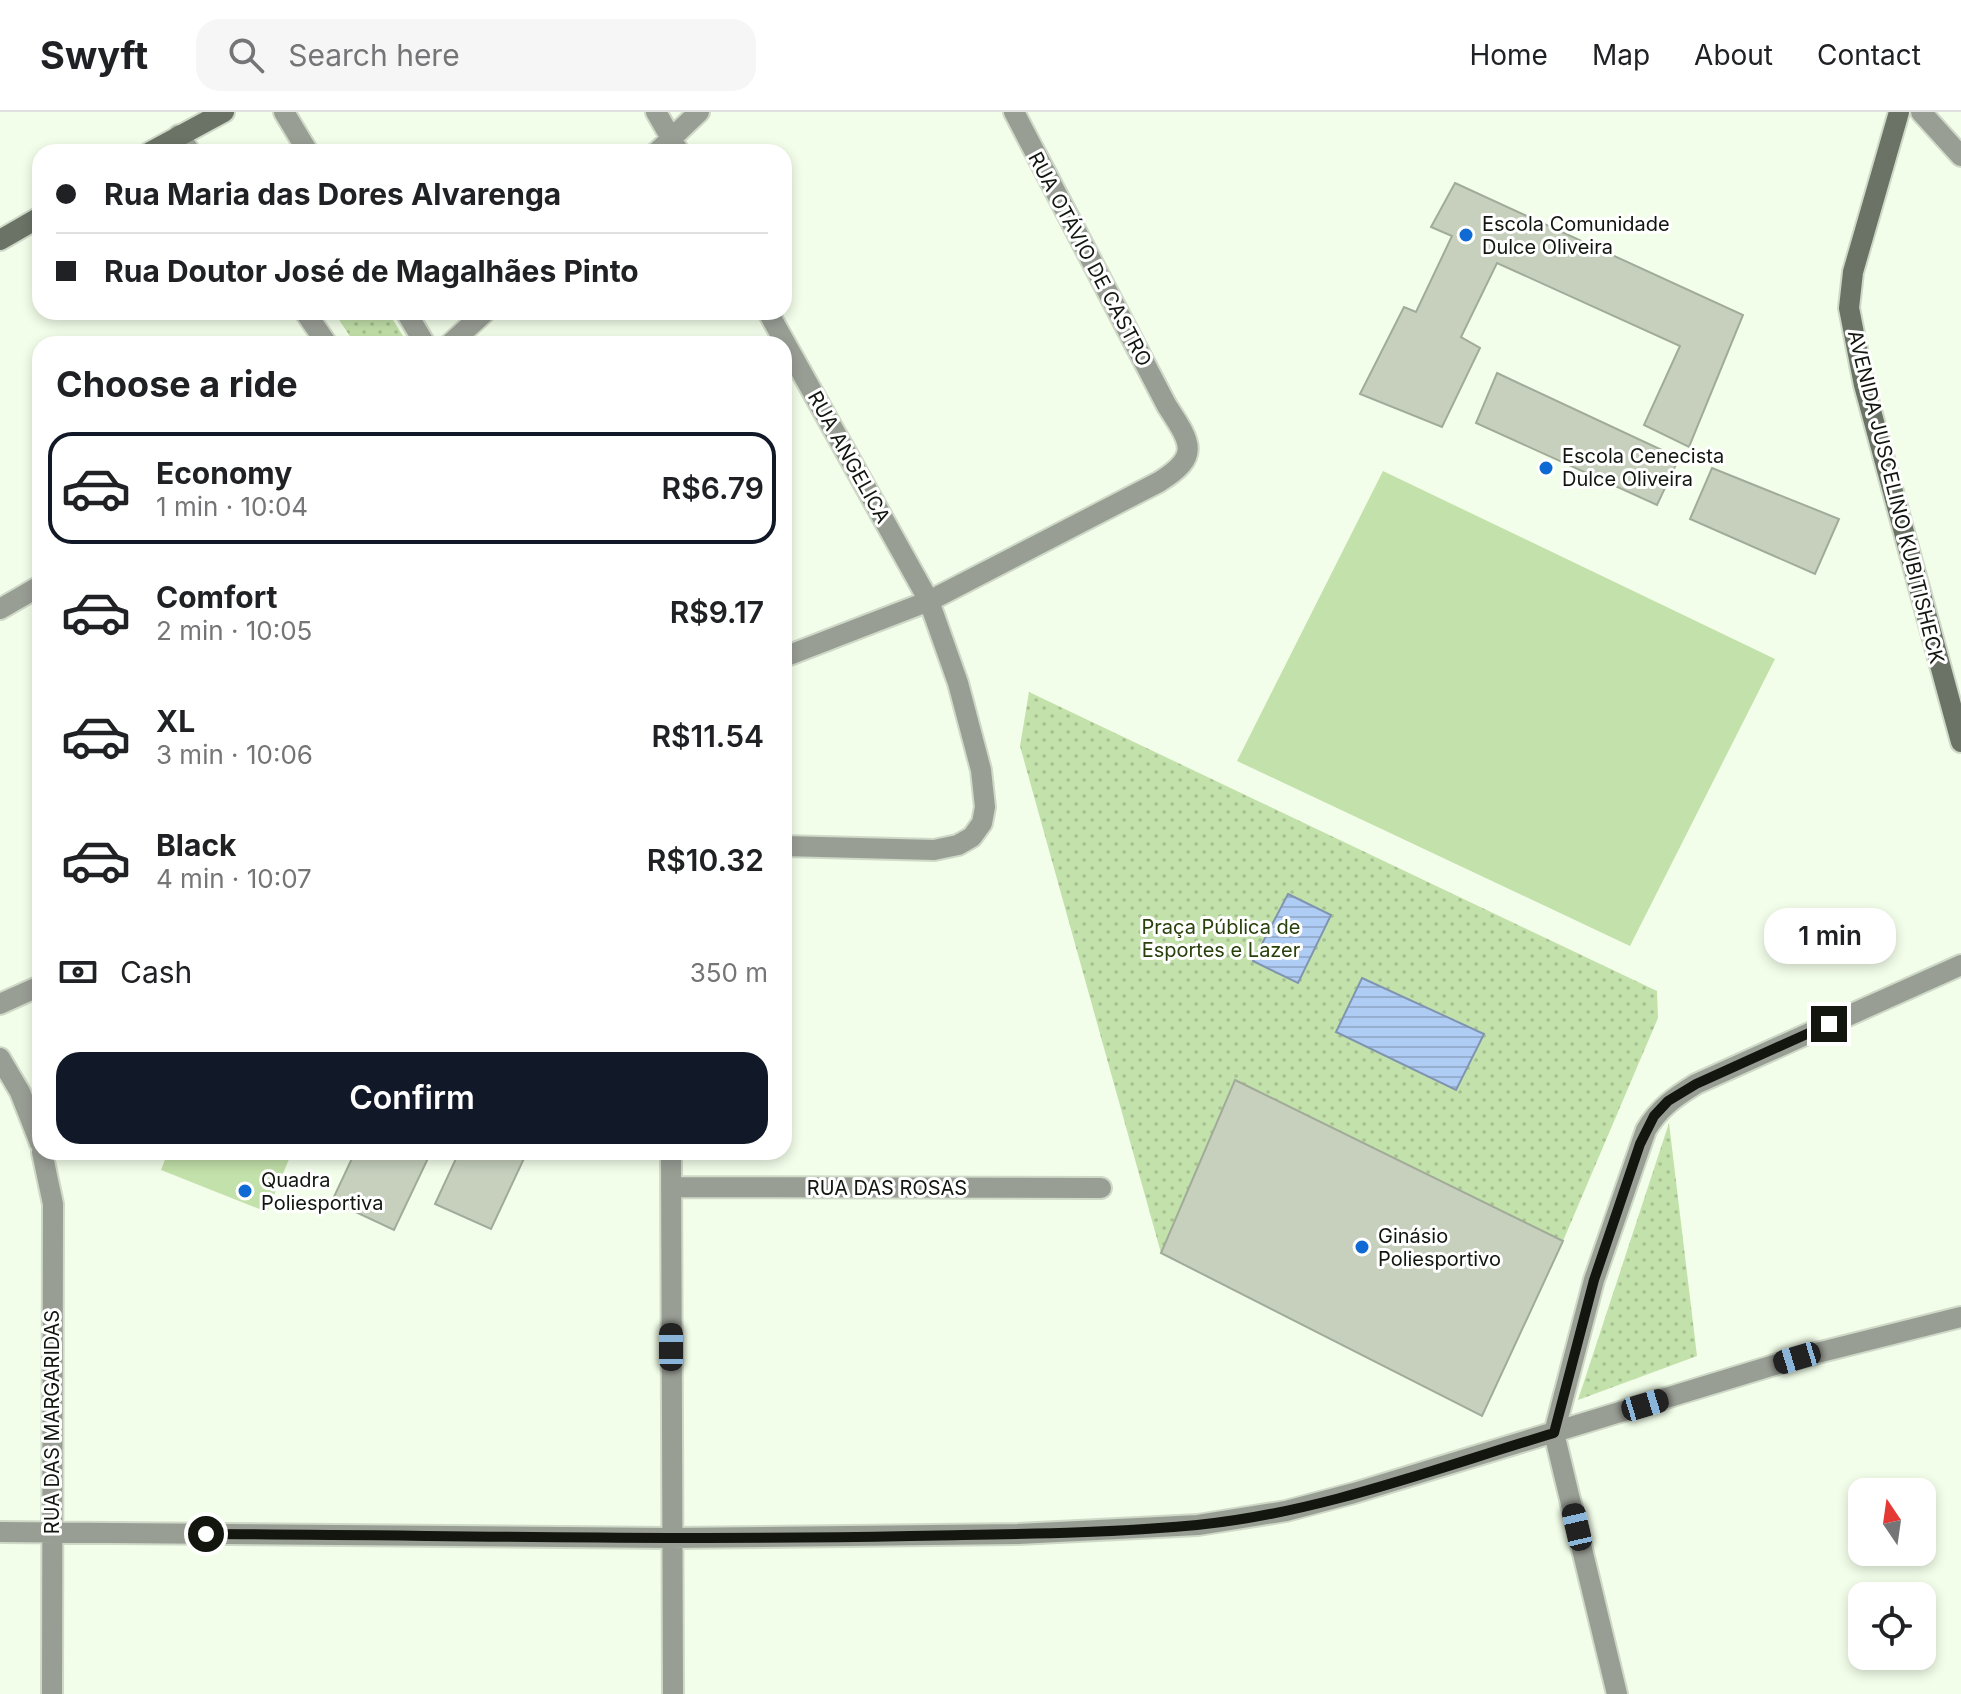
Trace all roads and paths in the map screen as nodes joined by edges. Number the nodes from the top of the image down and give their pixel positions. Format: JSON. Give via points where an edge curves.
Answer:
{"nodes":[{"id":1,"x":224,"y":112,"type":"edge"},
{"id":2,"x":284,"y":112,"type":"edge"},
{"id":3,"x":656,"y":112,"type":"edge"},
{"id":4,"x":699,"y":112,"type":"edge"},
{"id":5,"x":1014,"y":112,"type":"edge"},
{"id":6,"x":1899,"y":112,"type":"edge"},
{"id":7,"x":1921,"y":112,"type":"edge"},
{"id":8,"x":184,"y":144,"type":"edge"},
{"id":9,"x":303,"y":144,"type":"edge"},
{"id":10,"x":668,"y":144,"type":"edge"},
{"id":11,"x":672,"y":144,"type":"edge"},
{"id":12,"x":1961,"y":156,"type":"edge"},
{"id":13,"x":32,"y":222,"type":"edge"},
{"id":14,"x":0,"y":240,"type":"edge"},
{"id":15,"x":476,"y":320,"type":"edge"},
{"id":16,"x":459,"y":336,"type":"edge"},
{"id":17,"x":792,"y":355,"type":"edge"},
{"id":18,"x":32,"y":591,"type":"edge"},
{"id":19,"x":929,"y":601,"type":"junction"},
{"id":20,"x":0,"y":609,"type":"edge"},
{"id":21,"x":792,"y":654,"type":"edge"},
{"id":22,"x":1961,"y":742,"type":"edge"},
{"id":23,"x":792,"y":846,"type":"edge"},
{"id":24,"x":1961,"y":965,"type":"edge"},
{"id":25,"x":32,"y":990,"type":"edge"},
{"id":26,"x":0,"y":1004,"type":"edge"},
{"id":27,"x":0,"y":1058,"type":"edge"},
{"id":28,"x":32,"y":1123,"type":"edge"},
{"id":29,"x":44,"y":1160,"type":"edge"},
{"id":30,"x":671,"y":1160,"type":"edge"},
{"id":31,"x":672,"y":1187,"type":"junction"},
{"id":32,"x":1101,"y":1188,"type":"dead end"},
{"id":33,"x":1961,"y":1317,"type":"edge"},
{"id":34,"x":1554,"y":1433,"type":"junction"},
{"id":35,"x":0,"y":1532,"type":"edge"},
{"id":36,"x":51,"y":1532,"type":"junction"},
{"id":37,"x":671,"y":1538,"type":"junction"},
{"id":38,"x":52,"y":1694,"type":"edge"},
{"id":39,"x":673,"y":1694,"type":"edge"},
{"id":40,"x":1617,"y":1694,"type":"edge"}],
"edges":[{"from":1,"to":8,"type":"street"},
{"from":2,"to":9,"type":"street"},
{"from":3,"to":10,"type":"street"},
{"from":4,"to":11,"type":"street"},
{"from":5,"to":19,"type":"street","name":"RUA OTÁVIO DE CASTRO","via":[[1186,441],[1187,459],[1159,482]]},
{"from":6,"to":22,"type":"street","name":"AVENIDA JUSCELINO KUBITISHECK","via":[[1853,272],[1849,308],[1864,385]]},
{"from":7,"to":12,"type":"street"},
{"from":13,"to":14,"type":"street"},
{"from":15,"to":16,"type":"street"},
{"from":17,"to":19,"type":"street","name":"RUA ANGELICA"},
{"from":18,"to":20,"type":"street"},
{"from":19,"to":21,"type":"street"},
{"from":19,"to":23,"type":"street","name":"RUA ANGELICA","via":[[981,770],[982,823],[958,845],[934,850]]},
{"from":24,"to":34,"type":"street","via":[[1696,1084],[1654,1116],[1594,1280]]},
{"from":25,"to":26,"type":"street"},
{"from":27,"to":28,"type":"street"},
{"from":29,"to":36,"type":"street","name":"RUA DAS MARGARIDAS","via":[[53,1204]]},
{"from":30,"to":31,"type":"street"},
{"from":31,"to":32,"type":"street","name":"RUA DAS ROSAS"},
{"from":31,"to":37,"type":"street"},
{"from":33,"to":34,"type":"street","via":[[1797,1358]]},
{"from":34,"to":37,"type":"street","via":[[1286,1511],[1198,1525]]},
{"from":34,"to":40,"type":"street"},
{"from":35,"to":36,"type":"street"},
{"from":36,"to":37,"type":"street"},
{"from":36,"to":38,"type":"street","name":"RUA DAS MARGARIDAS"},
{"from":37,"to":39,"type":"street"}]}
